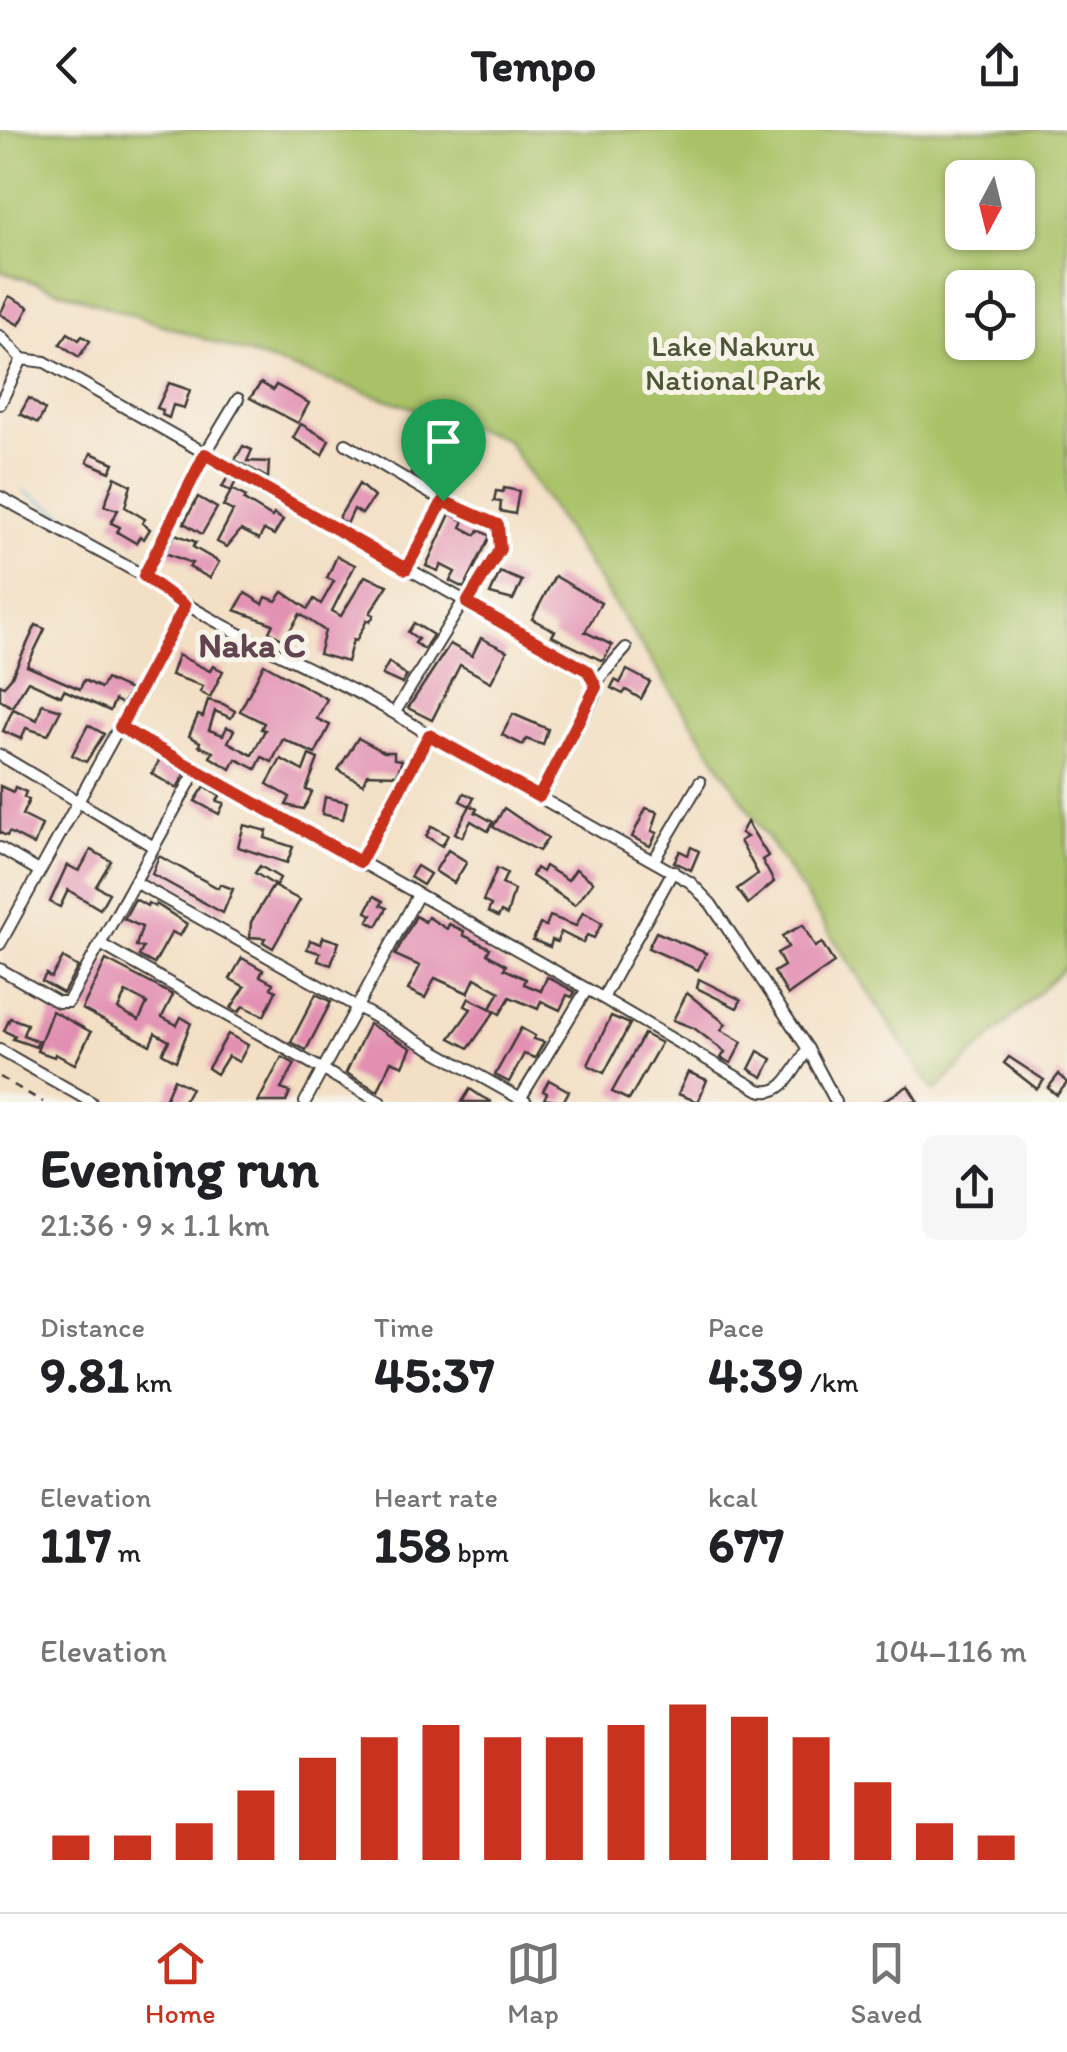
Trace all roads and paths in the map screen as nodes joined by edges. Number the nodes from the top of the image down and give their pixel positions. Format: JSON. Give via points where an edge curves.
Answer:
{"nodes":[{"id":1,"x":0,"y":336,"type":"edge"},
{"id":2,"x":22,"y":360,"type":"junction"},
{"id":3,"x":238,"y":399,"type":"dead end"},
{"id":4,"x":0,"y":404,"type":"edge"},
{"id":5,"x":346,"y":444,"type":"dead end"},
{"id":6,"x":205,"y":454,"type":"junction"},
{"id":7,"x":0,"y":496,"type":"edge"},
{"id":8,"x":443,"y":501,"type":"junction"},
{"id":9,"x":406,"y":569,"type":"junction"},
{"id":10,"x":144,"y":576,"type":"junction"},
{"id":11,"x":465,"y":602,"type":"junction"},
{"id":12,"x":185,"y":606,"type":"junction"},
{"id":13,"x":626,"y":648,"type":"dead end"},
{"id":14,"x":596,"y":682,"type":"junction"},
{"id":15,"x":396,"y":712,"type":"junction"},
{"id":16,"x":120,"y":727,"type":"junction"},
{"id":17,"x":429,"y":735,"type":"junction"},
{"id":18,"x":0,"y":756,"type":"edge"},
{"id":19,"x":198,"y":769,"type":"junction"},
{"id":20,"x":700,"y":782,"type":"dead end"},
{"id":21,"x":539,"y":797,"type":"junction"},
{"id":22,"x":80,"y":801,"type":"junction"},
{"id":23,"x":154,"y":846,"type":"junction"},
{"id":24,"x":0,"y":848,"type":"edge"},
{"id":25,"x":654,"y":860,"type":"junction"},
{"id":26,"x":360,"y":862,"type":"junction"},
{"id":27,"x":40,"y":871,"type":"junction"},
{"id":28,"x":673,"y":871,"type":"junction"},
{"id":29,"x":135,"y":882,"type":"junction"},
{"id":30,"x":418,"y":895,"type":"junction"},
{"id":31,"x":0,"y":944,"type":"edge"},
{"id":32,"x":102,"y":944,"type":"junction"},
{"id":33,"x":0,"y":969,"type":"edge"},
{"id":34,"x":587,"y":989,"type":"junction"},
{"id":35,"x":603,"y":998,"type":"junction"},
{"id":36,"x":357,"y":1005,"type":"junction"},
{"id":37,"x":808,"y":1048,"type":"junction"},
{"id":38,"x":0,"y":1050,"type":"edge"},
{"id":39,"x":324,"y":1069,"type":"junction"},
{"id":40,"x":0,"y":1077,"type":"edge"},
{"id":41,"x":523,"y":1101,"type":"edge"},
{"id":42,"x":43,"y":1102,"type":"edge"},
{"id":43,"x":92,"y":1102,"type":"edge"},
{"id":44,"x":304,"y":1102,"type":"edge"},
{"id":45,"x":380,"y":1102,"type":"edge"},
{"id":46,"x":836,"y":1102,"type":"edge"}],
"edges":[{"from":1,"to":2,"type":"street"},
{"from":2,"to":4,"type":"street"},
{"from":2,"to":6,"type":"street","via":[[45,362]]},
{"from":3,"to":6,"type":"street"},
{"from":5,"to":8,"type":"street"},
{"from":6,"to":9,"type":"street"},
{"from":6,"to":10,"type":"street"},
{"from":7,"to":10,"type":"street"},
{"from":8,"to":9,"type":"street"},
{"from":8,"to":11,"type":"street","via":[[498,525],[500,549]]},
{"from":9,"to":11,"type":"street"},
{"from":10,"to":12,"type":"street"},
{"from":11,"to":14,"type":"street","via":[[588,671]]},
{"from":11,"to":15,"type":"street"},
{"from":12,"to":15,"type":"street"},
{"from":12,"to":16,"type":"street"},
{"from":13,"to":14,"type":"street"},
{"from":14,"to":21,"type":"street"},
{"from":15,"to":17,"type":"street"},
{"from":16,"to":19,"type":"street"},
{"from":16,"to":22,"type":"street"},
{"from":17,"to":21,"type":"street"},
{"from":17,"to":26,"type":"street"},
{"from":18,"to":22,"type":"street"},
{"from":19,"to":23,"type":"street"},
{"from":19,"to":26,"type":"street"},
{"from":20,"to":25,"type":"street"},
{"from":21,"to":25,"type":"street"},
{"from":22,"to":23,"type":"street"},
{"from":22,"to":27,"type":"street"},
{"from":23,"to":29,"type":"street"},
{"from":24,"to":27,"type":"street"},
{"from":25,"to":28,"type":"street"},
{"from":26,"to":30,"type":"street"},
{"from":27,"to":31,"type":"street"},
{"from":28,"to":35,"type":"street"},
{"from":28,"to":37,"type":"street","via":[[704,894]]},
{"from":29,"to":32,"type":"street"},
{"from":29,"to":36,"type":"street"},
{"from":30,"to":34,"type":"street"},
{"from":30,"to":36,"type":"street"},
{"from":32,"to":33,"type":"street","via":[[68,1002]]},
{"from":32,"to":39,"type":"street"},
{"from":34,"to":35,"type":"street"},
{"from":34,"to":41,"type":"street"},
{"from":35,"to":37,"type":"street","via":[[764,1092],[779,1090]]},
{"from":36,"to":39,"type":"street"},
{"from":36,"to":41,"type":"street"},
{"from":37,"to":46,"type":"street"},
{"from":38,"to":43,"type":"street"},
{"from":39,"to":44,"type":"street"},
{"from":39,"to":45,"type":"street"},
{"from":40,"to":42,"type":"path"}]}
